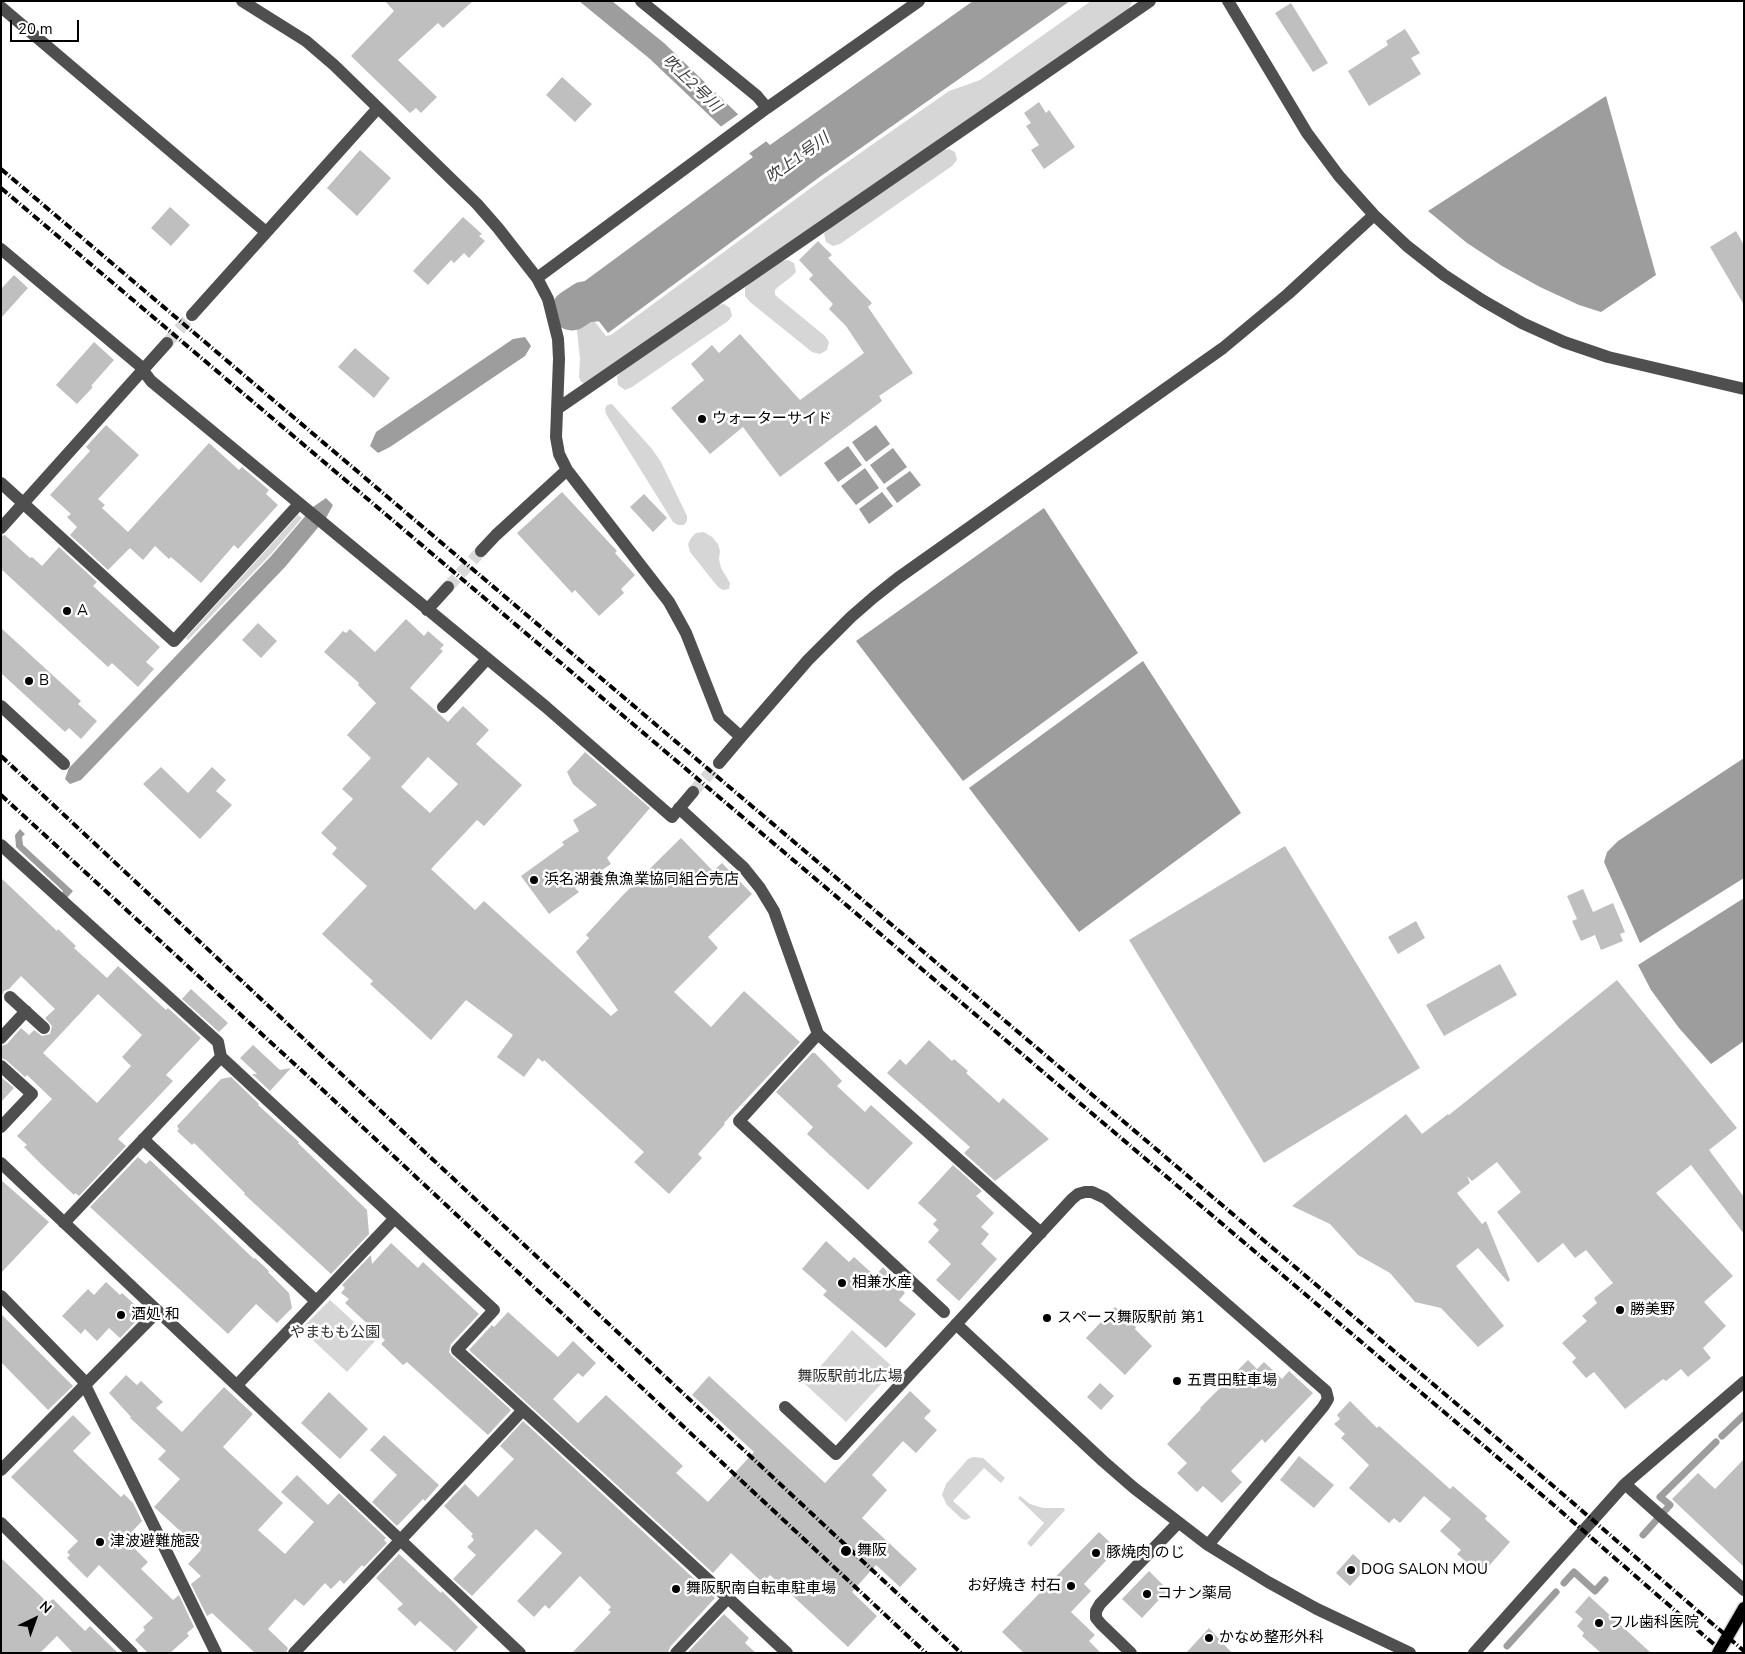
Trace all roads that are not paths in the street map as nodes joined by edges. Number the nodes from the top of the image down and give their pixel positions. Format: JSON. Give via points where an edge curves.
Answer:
{"nodes":[{"id":1,"x":242,"y":1,"type":"edge"},
{"id":2,"x":641,"y":1,"type":"edge"},
{"id":3,"x":919,"y":1,"type":"edge"},
{"id":4,"x":1150,"y":1,"type":"edge"},
{"id":5,"x":1228,"y":1,"type":"edge"},
{"id":6,"x":1,"y":7,"type":"edge"},
{"id":7,"x":378,"y":108,"type":"junction"},
{"id":8,"x":767,"y":108,"type":"junction"},
{"id":9,"x":1374,"y":214,"type":"junction"},
{"id":10,"x":266,"y":232,"type":"junction"},
{"id":11,"x":1,"y":249,"type":"edge"},
{"id":12,"x":537,"y":278,"type":"junction"},
{"id":13,"x":192,"y":315,"type":"tunnel mouth"},
{"id":14,"x":167,"y":343,"type":"tunnel mouth"},
{"id":15,"x":143,"y":370,"type":"junction"},
{"id":16,"x":1744,"y":390,"type":"edge"},
{"id":17,"x":557,"y":409,"type":"junction"},
{"id":18,"x":567,"y":470,"type":"junction"},
{"id":19,"x":1,"y":484,"type":"edge"},
{"id":20,"x":23,"y":503,"type":"junction"},
{"id":21,"x":303,"y":508,"type":"junction"},
{"id":22,"x":1,"y":528,"type":"edge"},
{"id":23,"x":481,"y":551,"type":"tunnel mouth"},
{"id":24,"x":448,"y":587,"type":"tunnel mouth"},
{"id":25,"x":427,"y":610,"type":"junction"},
{"id":26,"x":487,"y":659,"type":"junction"},
{"id":27,"x":1,"y":706,"type":"edge"},
{"id":28,"x":443,"y":707,"type":"dead end"},
{"id":29,"x":741,"y":737,"type":"junction"},
{"id":30,"x":719,"y":763,"type":"tunnel mouth"},
{"id":31,"x":64,"y":764,"type":"dead end"},
{"id":32,"x":694,"y":792,"type":"tunnel mouth"},
{"id":33,"x":680,"y":808,"type":"junction"},
{"id":34,"x":1,"y":845,"type":"edge"},
{"id":35,"x":10,"y":997,"type":"dead end"},
{"id":36,"x":26,"y":1011,"type":"junction"},
{"id":37,"x":44,"y":1028,"type":"dead end"},
{"id":38,"x":818,"y":1034,"type":"junction"},
{"id":39,"x":1,"y":1038,"type":"edge"},
{"id":40,"x":221,"y":1056,"type":"junction"},
{"id":41,"x":1,"y":1066,"type":"edge"},
{"id":42,"x":1,"y":1127,"type":"edge"},
{"id":43,"x":144,"y":1139,"type":"junction"},
{"id":44,"x":1,"y":1163,"type":"edge"},
{"id":45,"x":395,"y":1218,"type":"junction"},
{"id":46,"x":64,"y":1223,"type":"junction"},
{"id":47,"x":1041,"y":1233,"type":"junction"},
{"id":48,"x":1,"y":1296,"type":"edge"},
{"id":49,"x":316,"y":1301,"type":"junction"},
{"id":50,"x":158,"y":1311,"type":"junction"},
{"id":51,"x":944,"y":1312,"type":"dead end"},
{"id":52,"x":956,"y":1324,"type":"junction"},
{"id":53,"x":1744,"y":1382,"type":"edge"},
{"id":54,"x":85,"y":1385,"type":"junction"},
{"id":55,"x":237,"y":1385,"type":"junction"},
{"id":56,"x":785,"y":1407,"type":"dead end"},
{"id":57,"x":523,"y":1410,"type":"junction"},
{"id":58,"x":1,"y":1470,"type":"edge"},
{"id":59,"x":1625,"y":1484,"type":"junction"},
{"id":60,"x":1,"y":1523,"type":"edge"},
{"id":61,"x":1178,"y":1523,"type":"junction"},
{"id":62,"x":400,"y":1540,"type":"junction"},
{"id":63,"x":1208,"y":1545,"type":"junction"},
{"id":64,"x":1744,"y":1590,"type":"edge"},
{"id":65,"x":728,"y":1598,"type":"junction"},
{"id":66,"x":1744,"y":1608,"type":"edge"},
{"id":67,"x":132,"y":1653,"type":"edge"},
{"id":68,"x":216,"y":1653,"type":"edge"},
{"id":69,"x":294,"y":1653,"type":"edge"},
{"id":70,"x":520,"y":1653,"type":"edge"},
{"id":71,"x":676,"y":1653,"type":"edge"},
{"id":72,"x":787,"y":1653,"type":"edge"},
{"id":73,"x":1131,"y":1653,"type":"edge"},
{"id":74,"x":1410,"y":1653,"type":"edge"},
{"id":75,"x":1474,"y":1653,"type":"edge"},
{"id":76,"x":1718,"y":1653,"type":"edge"}],
"edges":[{"from":1,"to":7,"type":"street","via":[[306,41]]},
{"from":2,"to":8,"type":"street","via":[[758,96]]},
{"from":3,"to":8,"type":"street"},
{"from":4,"to":17,"type":"street"},
{"from":5,"to":9,"type":"street","via":[[1307,134],[1338,176]]},
{"from":6,"to":10,"type":"street"},
{"from":7,"to":10,"type":"street"},
{"from":7,"to":12,"type":"street","via":[[477,204]]},
{"from":8,"to":12,"type":"street"},
{"from":9,"to":16,"type":"street","via":[[1407,246],[1482,300],[1564,342],[1608,357]]},
{"from":9,"to":29,"type":"street","via":[[1288,294],[1223,348],[874,597],[808,660]]},
{"from":10,"to":13,"type":"street"},
{"from":11,"to":15,"type":"street"},
{"from":12,"to":17,"type":"street","via":[[548,299],[558,339]]},
{"from":14,"to":15,"type":"street"},
{"from":15,"to":20,"type":"street"},
{"from":15,"to":21,"type":"street","via":[[151,381]]},
{"from":17,"to":18,"type":"street","via":[[556,437],[559,454]]},
{"from":18,"to":23,"type":"street"},
{"from":18,"to":29,"type":"street","via":[[669,602],[686,633],[719,717]]},
{"from":19,"to":20,"type":"street"},
{"from":20,"to":21,"type":"street","via":[[174,641]]},
{"from":20,"to":22,"type":"street"},
{"from":21,"to":25,"type":"street"},
{"from":24,"to":25,"type":"street"},
{"from":25,"to":26,"type":"street"},
{"from":26,"to":28,"type":"street"},
{"from":26,"to":33,"type":"street","via":[[672,817]]},
{"from":27,"to":31,"type":"street"},
{"from":29,"to":30,"type":"street"},
{"from":32,"to":33,"type":"street"},
{"from":33,"to":38,"type":"street","via":[[744,868],[760,888],[777,919]]},
{"from":34,"to":40,"type":"street","via":[[218,1042]]},
{"from":35,"to":36,"type":"street"},
{"from":36,"to":37,"type":"street"},
{"from":36,"to":39,"type":"street"},
{"from":38,"to":47,"type":"street"},
{"from":38,"to":51,"type":"street","via":[[739,1121]]},
{"from":40,"to":43,"type":"street"},
{"from":40,"to":45,"type":"street"},
{"from":41,"to":42,"type":"street","via":[[32,1094]]},
{"from":43,"to":46,"type":"street"},
{"from":43,"to":49,"type":"street"},
{"from":44,"to":46,"type":"street"},
{"from":45,"to":49,"type":"street"},
{"from":45,"to":57,"type":"street","via":[[494,1310],[457,1350]]},
{"from":46,"to":50,"type":"street"},
{"from":47,"to":52,"type":"street"},
{"from":47,"to":63,"type":"street","via":[[1078,1194],[1099,1194],[1326,1391],[1328,1399],[1323,1407]]},
{"from":48,"to":54,"type":"street"},
{"from":49,"to":55,"type":"street"},
{"from":50,"to":54,"type":"street"},
{"from":50,"to":55,"type":"street"},
{"from":52,"to":56,"type":"street","via":[[836,1454]]},
{"from":52,"to":61,"type":"street","via":[[1103,1461]]},
{"from":53,"to":59,"type":"street"},
{"from":54,"to":58,"type":"street"},
{"from":54,"to":68,"type":"street"},
{"from":55,"to":62,"type":"street"},
{"from":57,"to":62,"type":"street"},
{"from":57,"to":65,"type":"street"},
{"from":59,"to":64,"type":"street"},
{"from":59,"to":75,"type":"street"},
{"from":60,"to":67,"type":"street"},
{"from":61,"to":63,"type":"street"},
{"from":61,"to":73,"type":"street","via":[[1096,1611],[1096,1618]]},
{"from":62,"to":69,"type":"street"},
{"from":62,"to":70,"type":"street"},
{"from":63,"to":74,"type":"street","via":[[1317,1609]]},
{"from":65,"to":71,"type":"street"},
{"from":65,"to":72,"type":"street"},
{"from":66,"to":76,"type":"main road"}]}
